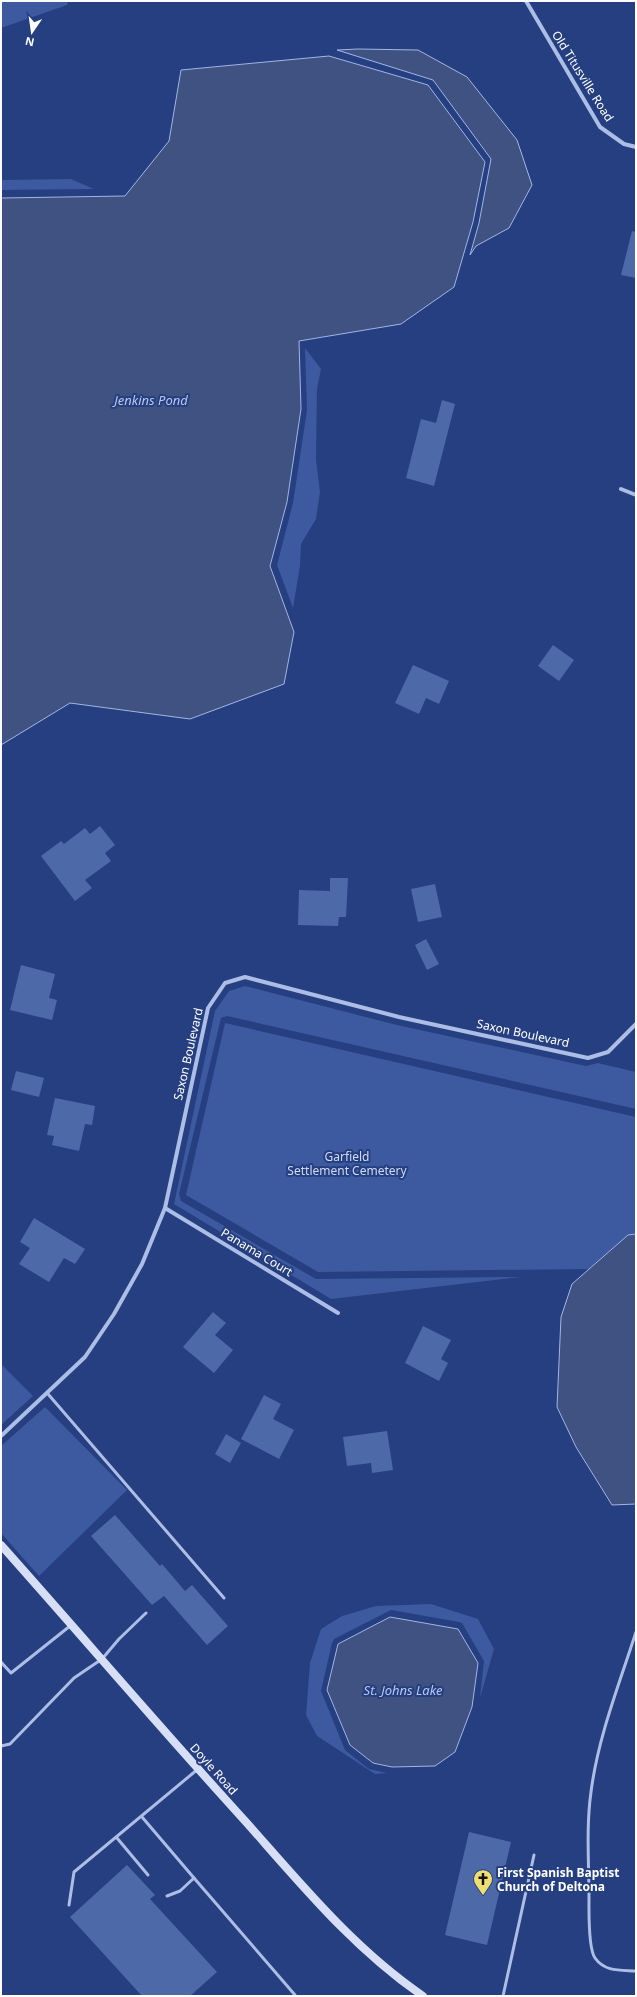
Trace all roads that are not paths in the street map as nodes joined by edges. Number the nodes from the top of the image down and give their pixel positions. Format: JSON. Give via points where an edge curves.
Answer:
{"nodes":[{"id":1,"x":526,"y":1,"type":"edge"},
{"id":2,"x":636,"y":147,"type":"edge"},
{"id":3,"x":621,"y":489,"type":"dead end"},
{"id":4,"x":636,"y":495,"type":"edge"},
{"id":5,"x":636,"y":1024,"type":"edge"},
{"id":6,"x":165,"y":1208,"type":"junction"},
{"id":7,"x":338,"y":1313,"type":"dead end"},
{"id":8,"x":48,"y":1394,"type":"junction"},
{"id":9,"x":1,"y":1436,"type":"edge"},
{"id":10,"x":1,"y":1545,"type":"edge"},
{"id":11,"x":224,"y":1598,"type":"dead end"},
{"id":12,"x":146,"y":1613,"type":"dead end"},
{"id":13,"x":72,"y":1625,"type":"junction"},
{"id":14,"x":636,"y":1632,"type":"edge"},
{"id":15,"x":102,"y":1659,"type":"junction"},
{"id":16,"x":1,"y":1662,"type":"edge"},
{"id":17,"x":1,"y":1746,"type":"edge"},
{"id":18,"x":198,"y":1769,"type":"junction"},
{"id":19,"x":142,"y":1817,"type":"junction"},
{"id":20,"x":117,"y":1838,"type":"junction"},
{"id":21,"x":534,"y":1855,"type":"dead end"},
{"id":22,"x":148,"y":1875,"type":"dead end"},
{"id":23,"x":194,"y":1878,"type":"junction"},
{"id":24,"x":167,"y":1896,"type":"dead end"},
{"id":25,"x":69,"y":1905,"type":"dead end"},
{"id":26,"x":636,"y":1971,"type":"edge"},
{"id":27,"x":295,"y":1995,"type":"edge"},
{"id":28,"x":423,"y":1996,"type":"edge"},
{"id":29,"x":503,"y":1996,"type":"edge"}],
"edges":[{"from":1,"to":2,"type":"street","name":"Old Titusville Road","via":[[600,127],[624,144]]},
{"from":3,"to":4,"type":"street"},
{"from":5,"to":6,"type":"street","name":"Saxon Boulevard","via":[[608,1052],[588,1058],[399,1016],[245,977],[225,983],[208,1008]]},
{"from":6,"to":7,"type":"street","name":"Panama Court"},
{"from":6,"to":8,"type":"street","name":"Saxon Boulevard","via":[[142,1264],[114,1314],[85,1357]]},
{"from":8,"to":9,"type":"street","name":"Saxon Boulevard"},
{"from":8,"to":11,"type":"lane"},
{"from":10,"to":13,"type":"main road","name":"Doyle Road"},
{"from":12,"to":15,"type":"lane"},
{"from":13,"to":15,"type":"main road","name":"Doyle Road"},
{"from":13,"to":16,"type":"lane","via":[[11,1673]]},
{"from":14,"to":26,"type":"lane","via":[[616,1689],[590,1793],[588,1924],[594,1957],[602,1966],[610,1970]]},
{"from":15,"to":17,"type":"lane","via":[[74,1678],[10,1744]]},
{"from":15,"to":18,"type":"main road","name":"Doyle Road"},
{"from":18,"to":19,"type":"lane"},
{"from":18,"to":28,"type":"main road","name":"Doyle Road","via":[[337,1924],[404,1983]]},
{"from":19,"to":20,"type":"lane"},
{"from":19,"to":23,"type":"lane"},
{"from":20,"to":22,"type":"lane"},
{"from":20,"to":25,"type":"lane","via":[[74,1872]]},
{"from":21,"to":29,"type":"lane"},
{"from":23,"to":24,"type":"lane","via":[[180,1891]]},
{"from":23,"to":27,"type":"lane"}]}
